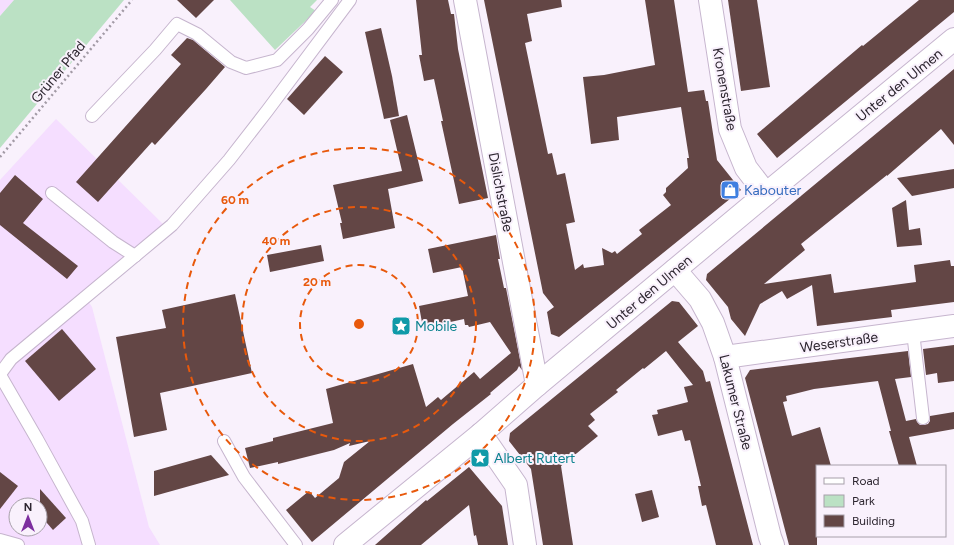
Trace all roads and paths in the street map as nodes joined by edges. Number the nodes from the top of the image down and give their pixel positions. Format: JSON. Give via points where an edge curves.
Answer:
{"nodes":[{"id":1,"x":132,"y":0,"type":"edge"},
{"id":2,"x":332,"y":0,"type":"edge"},
{"id":3,"x":350,"y":0,"type":"edge"},
{"id":4,"x":465,"y":0,"type":"edge"},
{"id":5,"x":710,"y":0,"type":"edge"},
{"id":6,"x":954,"y":39,"type":"edge"},
{"id":7,"x":92,"y":116,"type":"dead end"},
{"id":8,"x":0,"y":157,"type":"edge"},
{"id":9,"x":52,"y":193,"type":"dead end"},
{"id":10,"x":766,"y":194,"type":"junction"},
{"id":11,"x":135,"y":256,"type":"junction"},
{"id":12,"x":675,"y":270,"type":"junction"},
{"id":13,"x":954,"y":326,"type":"edge"},
{"id":14,"x":913,"y":332,"type":"junction"},
{"id":15,"x":725,"y":357,"type":"junction"},
{"id":16,"x":0,"y":374,"type":"edge"},
{"id":17,"x":538,"y":385,"type":"junction"},
{"id":18,"x":923,"y":418,"type":"dead end"},
{"id":19,"x":481,"y":434,"type":"junction"},
{"id":20,"x":224,"y":440,"type":"dead end"},
{"id":21,"x":0,"y":540,"type":"edge"},
{"id":22,"x":18,"y":545,"type":"edge"},
{"id":23,"x":89,"y":545,"type":"edge"},
{"id":24,"x":296,"y":545,"type":"edge"},
{"id":25,"x":345,"y":545,"type":"edge"},
{"id":26,"x":525,"y":545,"type":"edge"},
{"id":27,"x":773,"y":545,"type":"edge"}],
"edges":[{"from":1,"to":8,"type":"path","name":"Grüner Pfad"},
{"from":2,"to":7,"type":"lane","via":[[277,60],[246,68],[231,62],[197,34],[177,24]]},
{"from":3,"to":11,"type":"lane","via":[[229,160],[172,225]]},
{"from":4,"to":17,"type":"street","name":"Dislichstraße"},
{"from":5,"to":10,"type":"street","name":"Kronenstraße","via":[[730,129],[746,168]]},
{"from":6,"to":10,"type":"street","name":"Unter den Ulmen"},
{"from":9,"to":11,"type":"lane","via":[[113,242]]},
{"from":10,"to":12,"type":"street","name":"Unter den Ulmen"},
{"from":11,"to":16,"type":"lane","via":[[11,359]]},
{"from":12,"to":15,"type":"street","name":"Lakumer Straße","via":[[700,299],[713,323]]},
{"from":12,"to":17,"type":"street","name":"Unter den Ulmen"},
{"from":13,"to":14,"type":"street","name":"Weserstraße"},
{"from":14,"to":15,"type":"street","name":"Weserstraße"},
{"from":14,"to":18,"type":"lane"},
{"from":15,"to":27,"type":"street","name":"Lakumer Straße"},
{"from":16,"to":23,"type":"lane","via":[[82,521]]},
{"from":17,"to":19,"type":"street","name":"Unter den Ulmen"},
{"from":19,"to":25,"type":"street","name":"Unter den Ulmen"},
{"from":19,"to":26,"type":"street","via":[[516,485]]},
{"from":20,"to":24,"type":"lane","via":[[244,477]]},
{"from":21,"to":22,"type":"lane"}]}
